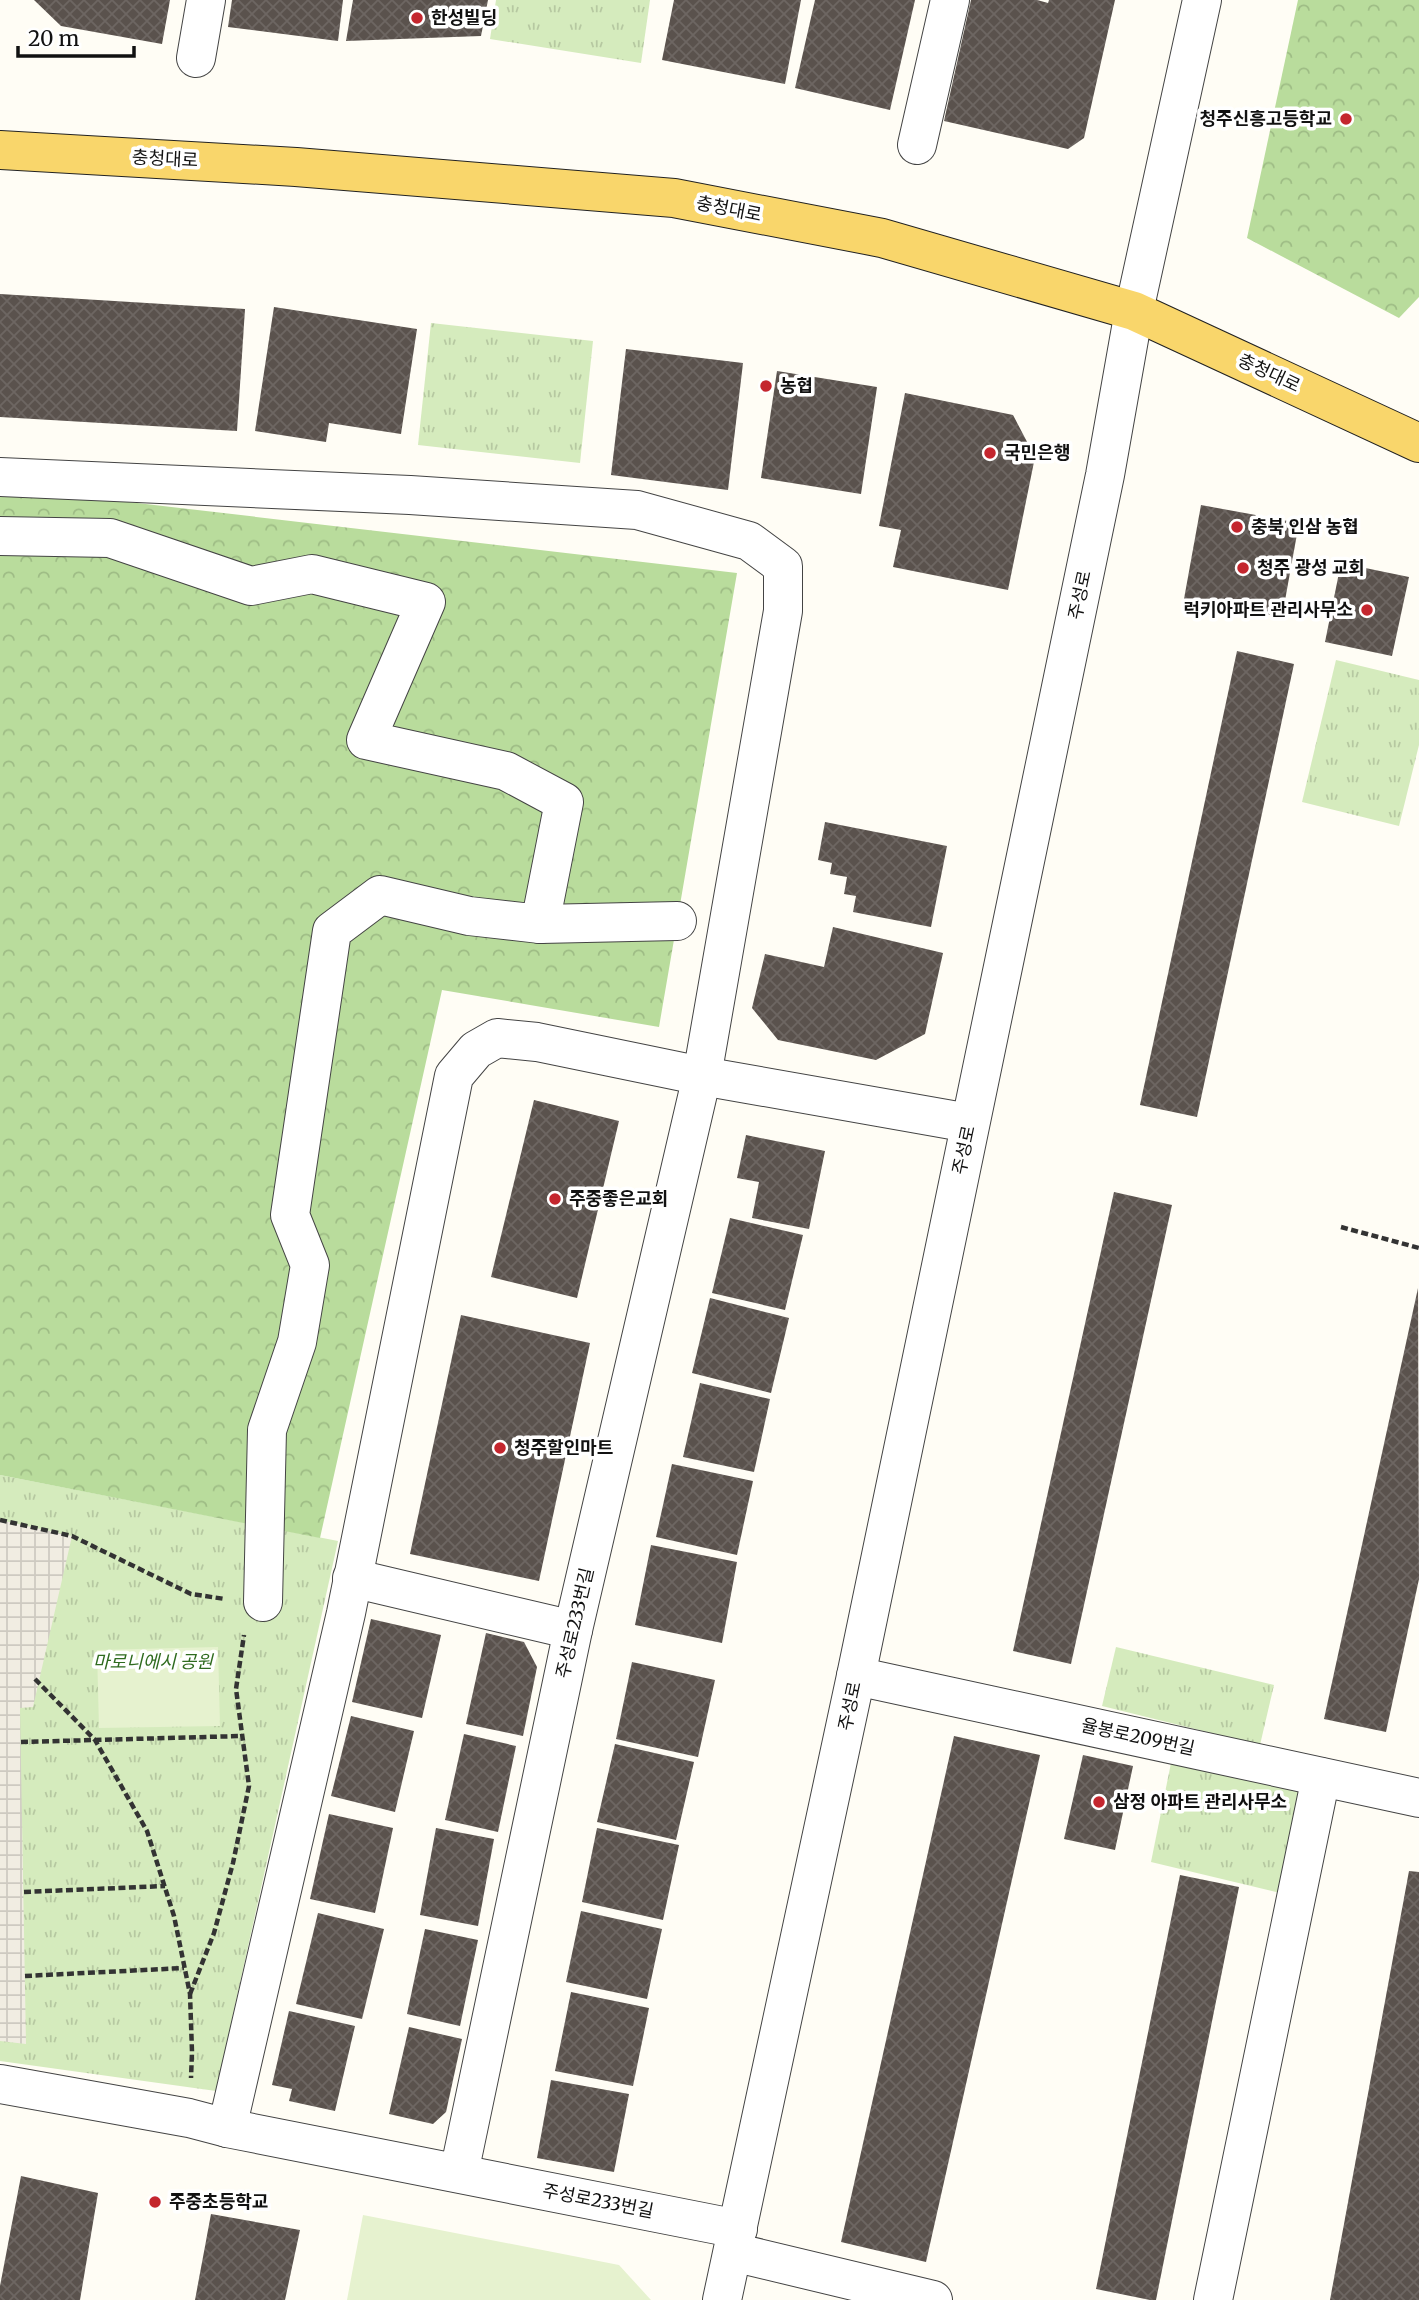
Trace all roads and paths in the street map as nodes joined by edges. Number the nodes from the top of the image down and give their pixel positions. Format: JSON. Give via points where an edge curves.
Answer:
{"nodes":[{"id":1,"x":206,"y":0,"type":"edge"},
{"id":2,"x":950,"y":0,"type":"edge"},
{"id":3,"x":1202,"y":0,"type":"edge"},
{"id":4,"x":196,"y":58,"type":"dead end"},
{"id":5,"x":917,"y":145,"type":"dead end"},
{"id":6,"x":0,"y":150,"type":"edge"},
{"id":7,"x":1134,"y":311,"type":"junction"},
{"id":8,"x":1419,"y":443,"type":"edge"},
{"id":9,"x":0,"y":477,"type":"edge"},
{"id":10,"x":0,"y":536,"type":"edge"},
{"id":11,"x":677,"y":921,"type":"dead end"},
{"id":12,"x":540,"y":924,"type":"junction"},
{"id":13,"x":702,"y":1076,"type":"junction"},
{"id":14,"x":969,"y":1123,"type":"junction"},
{"id":15,"x":1341,"y":1227,"type":"dead end"},
{"id":16,"x":1419,"y":1248,"type":"edge"},
{"id":17,"x":0,"y":1520,"type":"edge"},
{"id":18,"x":352,"y":1578,"type":"junction"},
{"id":19,"x":263,"y":1602,"type":"junction"},
{"id":20,"x":573,"y":1630,"type":"junction"},
{"id":21,"x":856,"y":1676,"type":"junction"},
{"id":22,"x":35,"y":1679,"type":"dead end"},
{"id":23,"x":242,"y":1736,"type":"junction"},
{"id":24,"x":95,"y":1741,"type":"junction"},
{"id":25,"x":21,"y":1742,"type":"dead end"},
{"id":26,"x":1321,"y":1777,"type":"junction"},
{"id":27,"x":1419,"y":1798,"type":"edge"},
{"id":28,"x":165,"y":1885,"type":"junction"},
{"id":29,"x":24,"y":1892,"type":"dead end"},
{"id":30,"x":184,"y":1968,"type":"junction"},
{"id":31,"x":25,"y":1976,"type":"dead end"},
{"id":32,"x":190,"y":1994,"type":"junction"},
{"id":33,"x":0,"y":2084,"type":"edge"},
{"id":34,"x":189,"y":2118,"type":"junction"},
{"id":35,"x":227,"y":2128,"type":"junction"},
{"id":36,"x":459,"y":2173,"type":"junction"},
{"id":37,"x":735,"y":2241,"type":"junction"},
{"id":38,"x":722,"y":2300,"type":"edge"},
{"id":39,"x":933,"y":2300,"type":"edge"},
{"id":40,"x":1213,"y":2300,"type":"edge"}],
"edges":[{"from":1,"to":4,"type":"street"},
{"from":2,"to":5,"type":"street"},
{"from":3,"to":7,"type":"street","name":"주성로"},
{"from":6,"to":7,"type":"main road","name":"충청대로","via":[[296,167],[674,198],[882,238]]},
{"from":7,"to":8,"type":"main road","name":"충청대로"},
{"from":7,"to":14,"type":"street","name":"주성로","via":[[1105,475]]},
{"from":9,"to":13,"type":"street","name":"주성로233번길","via":[[637,510],[749,541],[783,566],[783,611]]},
{"from":10,"to":12,"type":"street","via":[[110,538],[251,586],[312,574],[426,602],[366,740],[506,771],[564,802]]},
{"from":11,"to":12,"type":"street"},
{"from":12,"to":19,"type":"street","via":[[469,915],[380,895],[332,931],[290,1215],[310,1265],[297,1342],[267,1430]]},
{"from":13,"to":14,"type":"street"},
{"from":13,"to":18,"type":"street","via":[[497,1038],[476,1050],[454,1076]]},
{"from":13,"to":20,"type":"street","name":"주성로233번길"},
{"from":14,"to":21,"type":"street","name":"주성로"},
{"from":15,"to":16,"type":"path"},
{"from":17,"to":19,"type":"path","via":[[72,1536],[191,1594]]},
{"from":18,"to":20,"type":"street"},
{"from":18,"to":35,"type":"street"},
{"from":19,"to":23,"type":"path","via":[[242,1638],[236,1689]]},
{"from":20,"to":36,"type":"street","name":"주성로233번길"},
{"from":21,"to":26,"type":"street","name":"율봉로209번길"},
{"from":21,"to":37,"type":"street","name":"주성로"},
{"from":22,"to":24,"type":"path"},
{"from":23,"to":24,"type":"path"},
{"from":23,"to":32,"type":"path","via":[[249,1786],[239,1837],[214,1933]]},
{"from":24,"to":25,"type":"path"},
{"from":24,"to":28,"type":"path","via":[[147,1831]]},
{"from":26,"to":27,"type":"street","name":"율봉로209번길"},
{"from":26,"to":40,"type":"street"},
{"from":28,"to":29,"type":"path"},
{"from":28,"to":30,"type":"path"},
{"from":30,"to":31,"type":"path"},
{"from":30,"to":32,"type":"path"},
{"from":32,"to":34,"type":"path"},
{"from":33,"to":34,"type":"street","name":"주성로233번길"},
{"from":34,"to":35,"type":"street","name":"주성로233번길"},
{"from":35,"to":36,"type":"street","name":"주성로233번길"},
{"from":36,"to":37,"type":"street","name":"주성로233번길"},
{"from":37,"to":38,"type":"street","name":"주성로"},
{"from":37,"to":39,"type":"street","name":"주성로233번길"}]}
